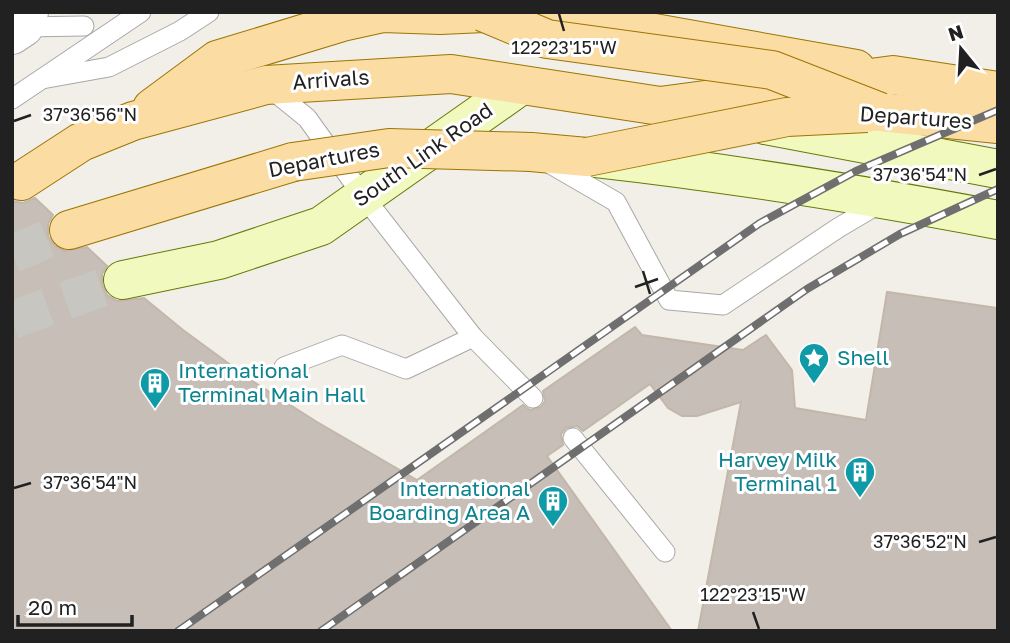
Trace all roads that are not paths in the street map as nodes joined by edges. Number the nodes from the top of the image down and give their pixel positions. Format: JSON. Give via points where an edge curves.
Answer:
{"nodes":[{"id":1,"x":141,"y":12,"type":"edge"},
{"id":2,"x":209,"y":12,"type":"edge"},
{"id":3,"x":483,"y":12,"type":"edge"},
{"id":4,"x":506,"y":12,"type":"edge"},
{"id":5,"x":537,"y":12,"type":"edge"},
{"id":6,"x":28,"y":22,"type":"edge"},
{"id":7,"x":84,"y":26,"type":"dead end"},
{"id":8,"x":893,"y":75,"type":"junction"},
{"id":9,"x":42,"y":79,"type":"junction"},
{"id":10,"x":266,"y":85,"type":"junction"},
{"id":11,"x":520,"y":86,"type":"junction"},
{"id":12,"x":998,"y":91,"type":"edge"},
{"id":13,"x":12,"y":99,"type":"edge"},
{"id":14,"x":660,"y":106,"type":"junction"},
{"id":15,"x":880,"y":112,"type":"junction"},
{"id":16,"x":133,"y":121,"type":"junction"},
{"id":17,"x":998,"y":124,"type":"edge"},
{"id":18,"x":531,"y":152,"type":"junction"},
{"id":19,"x":587,"y":157,"type":"junction"},
{"id":20,"x":998,"y":169,"type":"edge"},
{"id":21,"x":21,"y":181,"type":"dead end"},
{"id":22,"x":364,"y":197,"type":"junction"},
{"id":23,"x":886,"y":199,"type":"junction"},
{"id":24,"x":998,"y":220,"type":"edge"},
{"id":25,"x":69,"y":230,"type":"tunnel mouth"},
{"id":26,"x":123,"y":280,"type":"tunnel mouth"},
{"id":27,"x":473,"y":337,"type":"junction"},
{"id":28,"x":284,"y":367,"type":"dead end"},
{"id":29,"x":533,"y":398,"type":"dead end"},
{"id":30,"x":573,"y":438,"type":"dead end"},
{"id":31,"x":665,"y":552,"type":"dead end"}],
"edges":[{"from":1,"to":9,"type":"lane"},
{"from":2,"to":9,"type":"lane","via":[[109,67]]},
{"from":3,"to":15,"type":"main road","bridge":true,"via":[[547,39],[772,70]]},
{"from":4,"to":16,"type":"main road","via":[[383,13],[342,22],[217,60]]},
{"from":5,"to":8,"type":"main road"},
{"from":6,"to":7,"type":"lane"},
{"from":8,"to":12,"type":"main road","name":"Arrivals"},
{"from":8,"to":14,"type":"main road","name":"Arrivals"},
{"from":9,"to":13,"type":"lane"},
{"from":10,"to":11,"type":"main road","name":"Arrivals","via":[[451,74]]},
{"from":10,"to":16,"type":"main road","name":"Arrivals"},
{"from":10,"to":22,"type":"lane","via":[[307,118]]},
{"from":11,"to":14,"type":"main road","name":"Arrivals"},
{"from":11,"to":22,"type":"main road","name":"South Link Road"},
{"from":14,"to":20,"type":"main road","name":"Arrivals"},
{"from":15,"to":17,"type":"main road","name":"Departures"},
{"from":15,"to":19,"type":"main road","name":"Departures","bridge":true,"via":[[787,117]]},
{"from":16,"to":21,"type":"main road","name":"Arrivals","via":[[81,142]]},
{"from":18,"to":19,"type":"main road","name":"Departures"},
{"from":18,"to":23,"type":"lane","via":[[616,202],[669,300],[723,305]]},
{"from":18,"to":25,"type":"main road","name":"Departures","bridge":true,"via":[[389,148],[293,162]]},
{"from":19,"to":23,"type":"main road","name":"Departures"},
{"from":22,"to":26,"type":"main road","name":"South Link Road","via":[[321,226],[219,260]]},
{"from":22,"to":27,"type":"lane"},
{"from":23,"to":24,"type":"main road","name":"Departures"},
{"from":27,"to":28,"type":"lane","via":[[406,369],[342,345]]},
{"from":27,"to":29,"type":"lane"},
{"from":30,"to":31,"type":"lane"}]}
